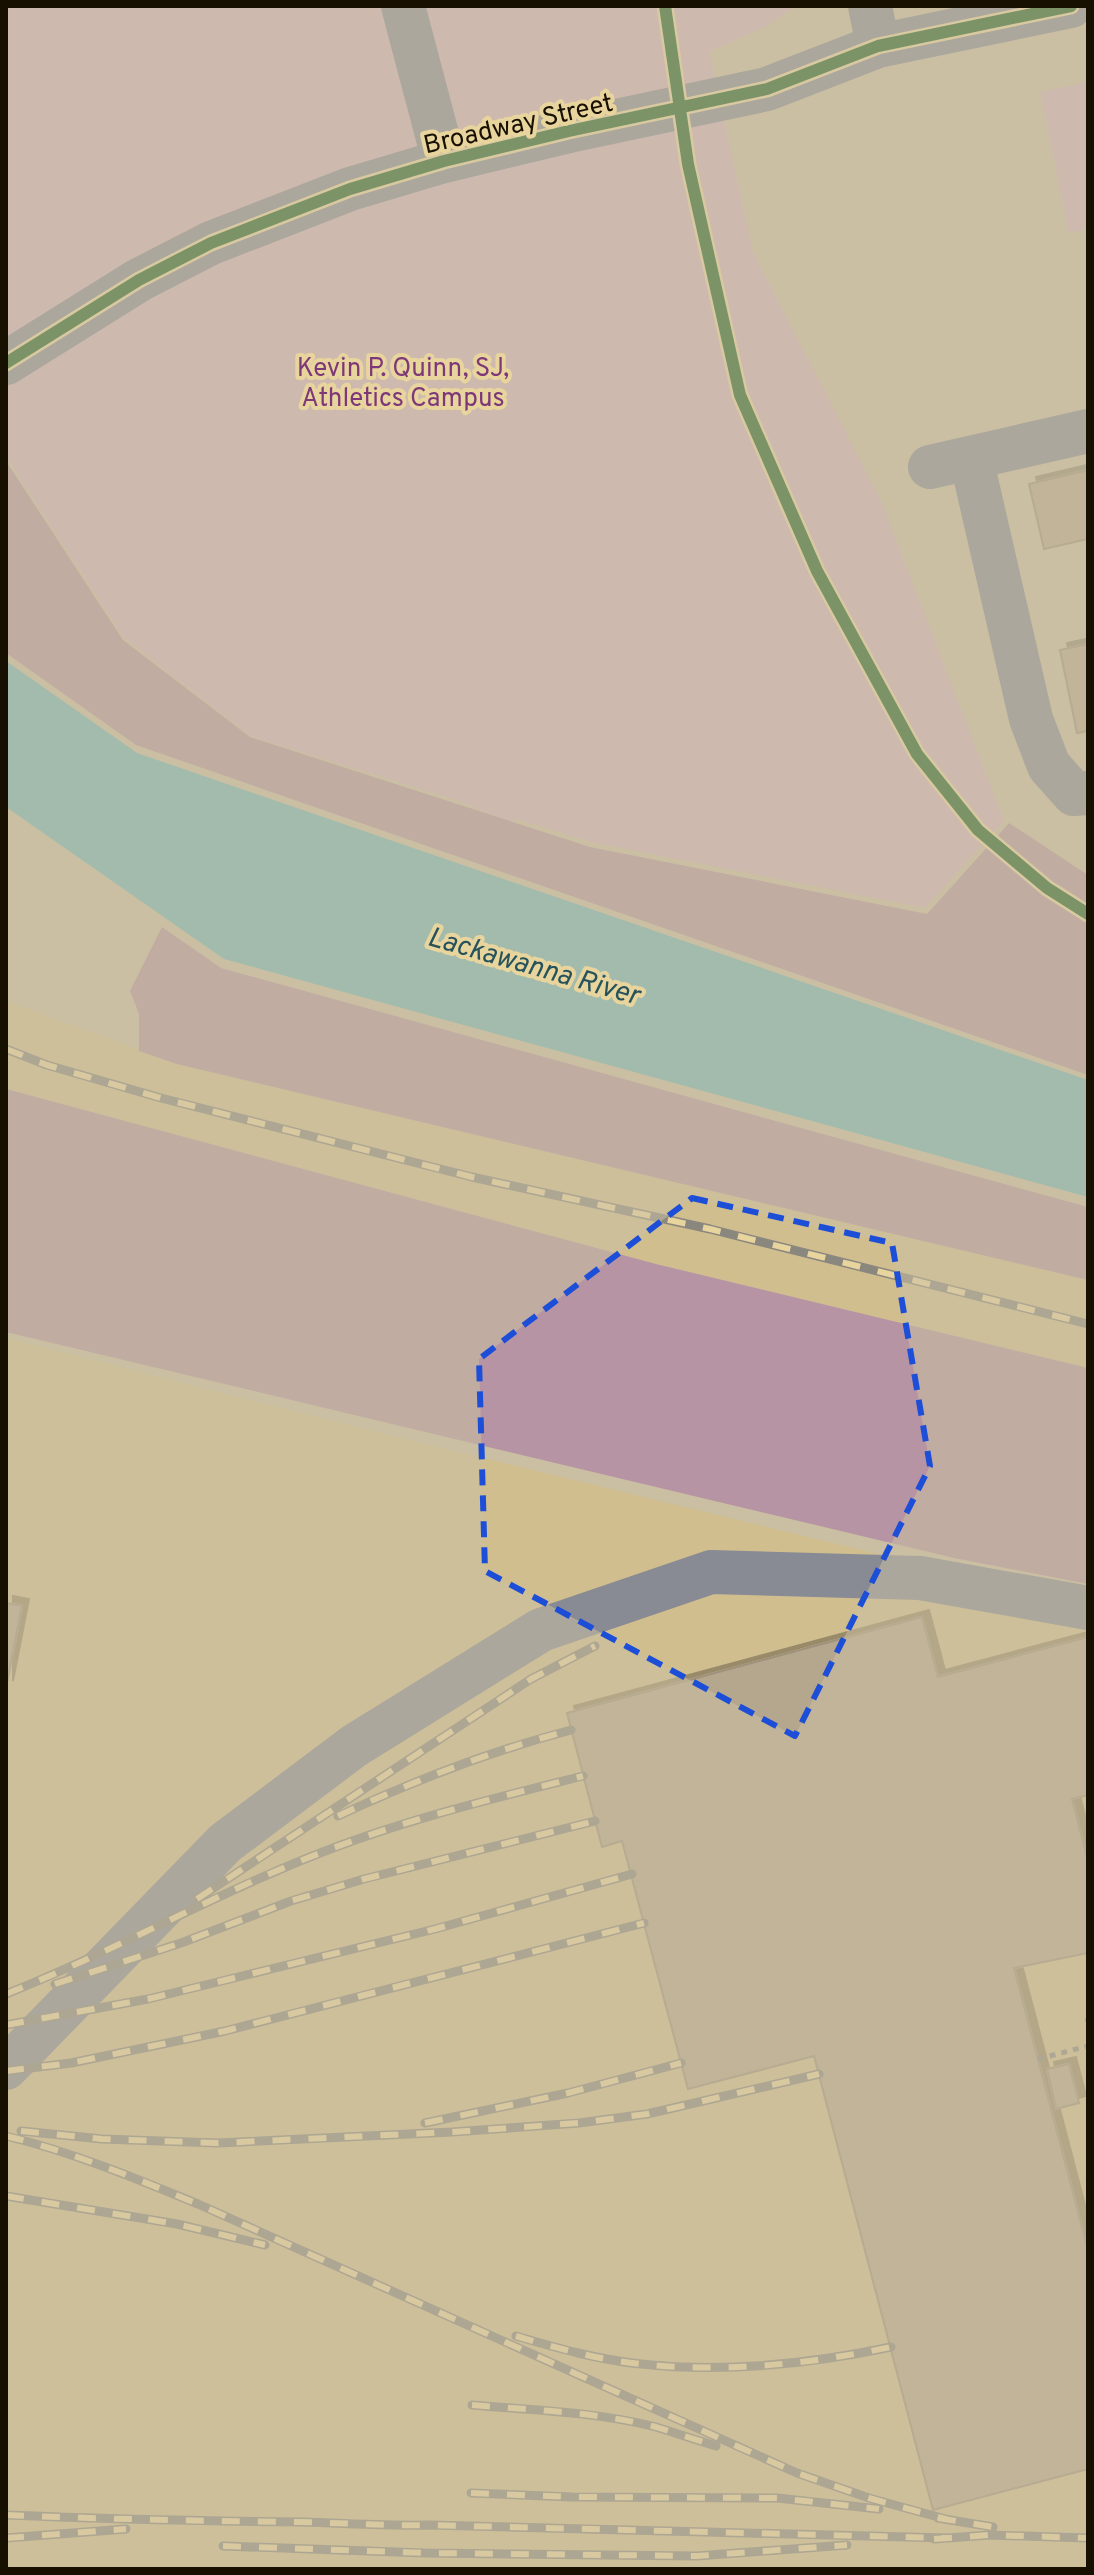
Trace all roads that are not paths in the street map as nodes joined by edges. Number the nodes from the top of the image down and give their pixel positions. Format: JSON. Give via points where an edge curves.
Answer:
{"nodes":[{"id":1,"x":403,"y":6,"type":"edge"},
{"id":2,"x":1071,"y":6,"type":"edge"},
{"id":3,"x":874,"y":26,"type":"edge"},
{"id":4,"x":444,"y":161,"type":"junction"},
{"id":5,"x":6,"y":363,"type":"edge"},
{"id":6,"x":1088,"y":431,"type":"edge"},
{"id":7,"x":1081,"y":794,"type":"edge"},
{"id":8,"x":1088,"y":1608,"type":"edge"},
{"id":9,"x":6,"y":2068,"type":"edge"}],
"edges":[{"from":1,"to":4,"type":"street"},
{"from":2,"to":3,"type":"street","name":"Broadway Street"},
{"from":3,"to":4,"type":"street","name":"Broadway Street","via":[[767,89]]},
{"from":4,"to":5,"type":"street","name":"Broadway Street","via":[[350,189],[211,243],[139,280]]},
{"from":6,"to":7,"type":"street","via":[[950,462],[1049,766]]},
{"from":8,"to":9,"type":"street","via":[[920,1578],[711,1572],[541,1630],[354,1746],[225,1843]]}]}
